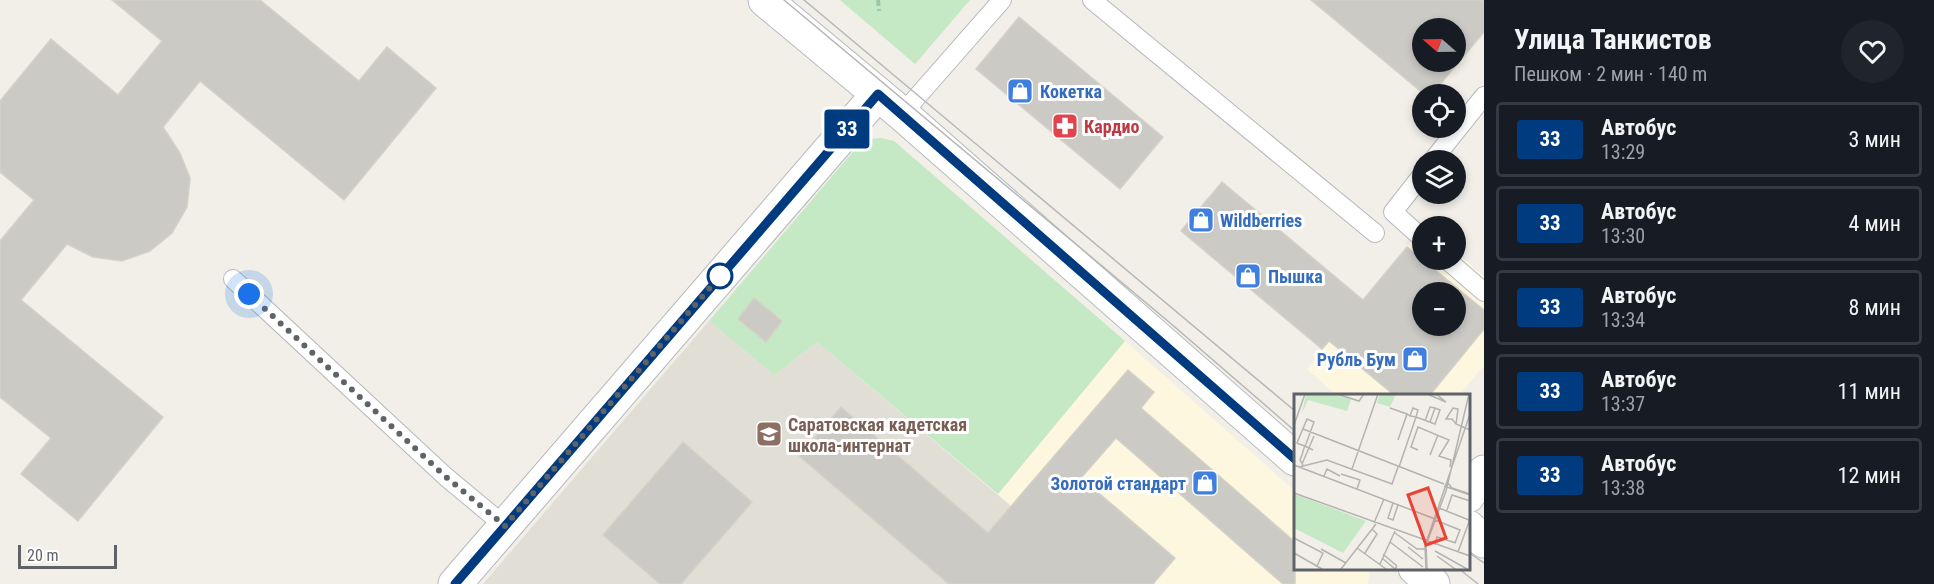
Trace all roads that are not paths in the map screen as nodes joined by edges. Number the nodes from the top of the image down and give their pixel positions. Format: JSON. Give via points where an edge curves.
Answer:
{"nodes":[{"id":1,"x":765,"y":0,"type":"edge"},
{"id":2,"x":1002,"y":0,"type":"edge"},
{"id":3,"x":1092,"y":0,"type":"edge"},
{"id":4,"x":1484,"y":96,"type":"edge"},
{"id":5,"x":890,"y":104,"type":"junction"},
{"id":6,"x":1441,"y":150,"type":"edge"},
{"id":7,"x":1412,"y":188,"type":"edge"},
{"id":8,"x":1412,"y":229,"type":"edge"},
{"id":9,"x":1375,"y":233,"type":"dead end"},
{"id":10,"x":1459,"y":270,"type":"edge"},
{"id":11,"x":233,"y":279,"type":"dead end"},
{"id":12,"x":1484,"y":292,"type":"edge"},
{"id":13,"x":1294,"y":458,"type":"edge"},
{"id":14,"x":1484,"y":472,"type":"edge"},
{"id":15,"x":1469,"y":493,"type":"edge"},
{"id":16,"x":505,"y":526,"type":"junction"},
{"id":17,"x":1469,"y":529,"type":"edge"},
{"id":18,"x":1484,"y":541,"type":"edge"},
{"id":19,"x":454,"y":584,"type":"edge"}],
"edges":[{"from":1,"to":5,"type":"main road"},
{"from":2,"to":5,"type":"lane"},
{"from":3,"to":9,"type":"lane"},
{"from":4,"to":6,"type":"lane"},
{"from":5,"to":13,"type":"main road"},
{"from":5,"to":16,"type":"main road"},
{"from":7,"to":8,"type":"lane","via":[[1393,212]]},
{"from":10,"to":12,"type":"lane"},
{"from":11,"to":16,"type":"lane","via":[[446,477]]},
{"from":14,"to":15,"type":"main road"},
{"from":16,"to":19,"type":"main road"},
{"from":17,"to":18,"type":"main road"}]}
